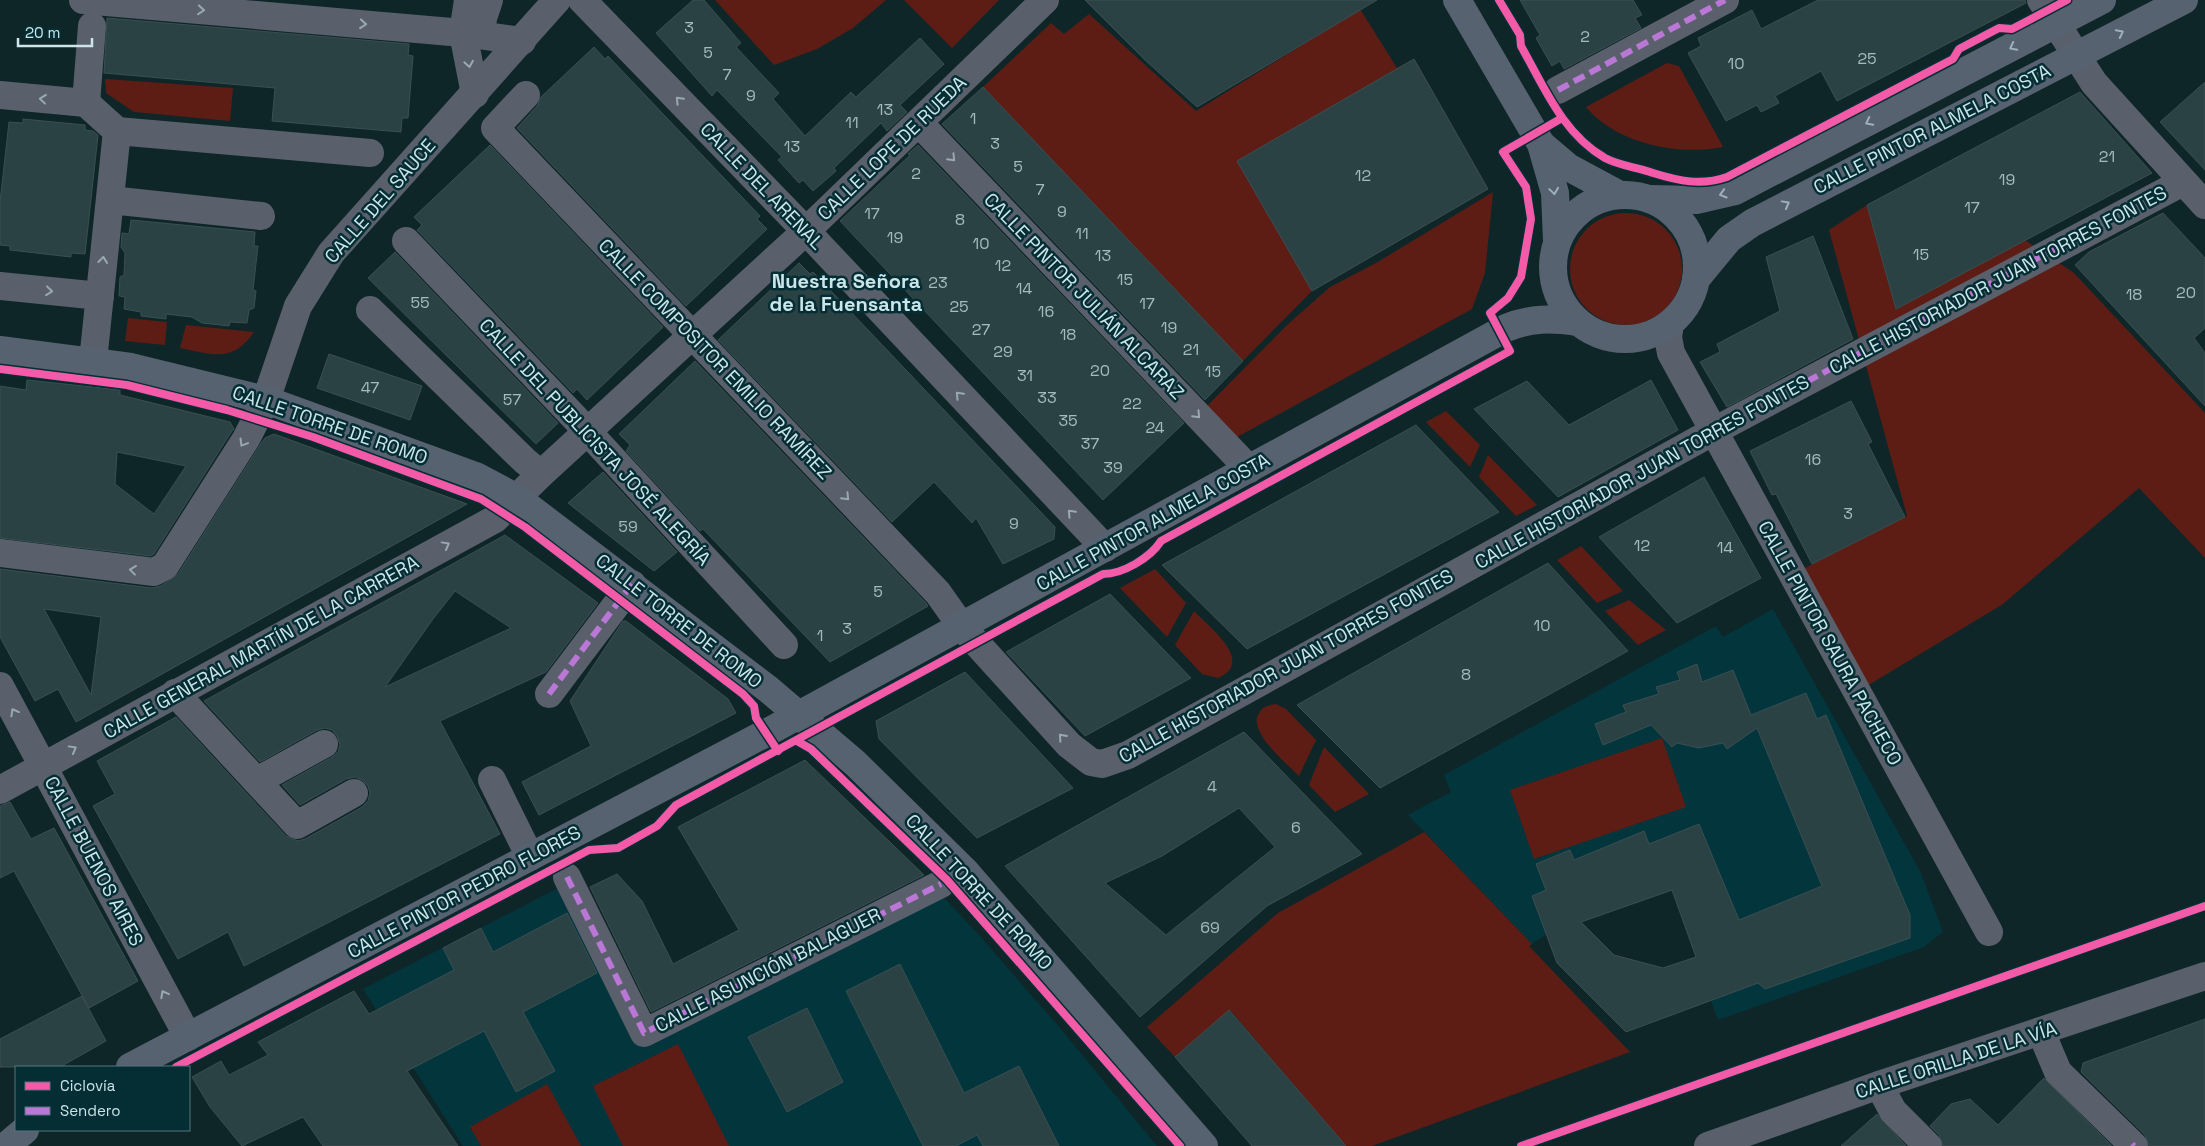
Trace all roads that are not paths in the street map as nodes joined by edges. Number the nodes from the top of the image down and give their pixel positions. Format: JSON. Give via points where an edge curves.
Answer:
{"nodes":[{"id":1,"x":83,"y":0,"type":"edge"},
{"id":2,"x":468,"y":0,"type":"edge"},
{"id":3,"x":489,"y":0,"type":"edge"},
{"id":4,"x":557,"y":0,"type":"edge"},
{"id":5,"x":582,"y":0,"type":"edge"},
{"id":6,"x":1046,"y":0,"type":"edge"},
{"id":7,"x":1456,"y":0,"type":"edge"},
{"id":8,"x":1724,"y":0,"type":"edge"},
{"id":9,"x":2041,"y":0,"type":"edge"},
{"id":10,"x":2102,"y":0,"type":"edge"},
{"id":11,"x":2184,"y":0,"type":"edge"},
{"id":12,"x":2056,"y":24,"type":"junction"},
{"id":13,"x":92,"y":26,"type":"dead end"},
{"id":14,"x":472,"y":34,"type":"junction"},
{"id":15,"x":522,"y":41,"type":"junction"},
{"id":16,"x":2076,"y":56,"type":"junction"},
{"id":17,"x":1558,"y":90,"type":"dead end"},
{"id":18,"x":0,"y":94,"type":"edge"},
{"id":19,"x":475,"y":94,"type":"junction"},
{"id":20,"x":526,"y":95,"type":"dead end"},
{"id":21,"x":86,"y":103,"type":"junction"},
{"id":22,"x":919,"y":122,"type":"junction"},
{"id":23,"x":117,"y":131,"type":"junction"},
{"id":24,"x":1541,"y":144,"type":"junction"},
{"id":25,"x":370,"y":153,"type":"dead end"},
{"id":26,"x":2183,"y":182,"type":"junction"},
{"id":27,"x":1620,"y":195,"type":"junction"},
{"id":28,"x":1650,"y":199,"type":"junction"},
{"id":29,"x":110,"y":200,"type":"junction"},
{"id":30,"x":2205,"y":205,"type":"edge"},
{"id":31,"x":261,"y":216,"type":"dead end"},
{"id":32,"x":806,"y":231,"type":"junction"},
{"id":33,"x":406,"y":241,"type":"dead end"},
{"id":34,"x":1557,"y":241,"type":"junction"},
{"id":35,"x":1553,"y":276,"type":"junction"},
{"id":36,"x":1696,"y":279,"type":"junction"},
{"id":37,"x":0,"y":286,"type":"edge"},
{"id":38,"x":100,"y":296,"type":"junction"},
{"id":39,"x":370,"y":310,"type":"dead end"},
{"id":40,"x":1577,"y":322,"type":"junction"},
{"id":41,"x":1506,"y":328,"type":"junction"},
{"id":42,"x":1659,"y":330,"type":"junction"},
{"id":43,"x":692,"y":335,"type":"junction"},
{"id":44,"x":0,"y":350,"type":"edge"},
{"id":45,"x":93,"y":361,"type":"junction"},
{"id":46,"x":266,"y":400,"type":"junction"},
{"id":47,"x":587,"y":431,"type":"junction"},
{"id":48,"x":1714,"y":431,"type":"junction"},
{"id":49,"x":1249,"y":469,"type":"junction"},
{"id":50,"x":541,"y":474,"type":"junction"},
{"id":51,"x":517,"y":498,"type":"junction"},
{"id":52,"x":1105,"y":548,"type":"junction"},
{"id":53,"x":0,"y":553,"type":"edge"},
{"id":54,"x":632,"y":584,"type":"junction"},
{"id":55,"x":962,"y":627,"type":"junction"},
{"id":56,"x":784,"y":645,"type":"dead end"},
{"id":57,"x":0,"y":686,"type":"edge"},
{"id":58,"x":175,"y":693,"type":"junction"},
{"id":59,"x":549,"y":694,"type":"dead end"},
{"id":60,"x":799,"y":716,"type":"junction"},
{"id":61,"x":324,"y":744,"type":"dead end"},
{"id":62,"x":1102,"y":764,"type":"joint"},
{"id":63,"x":43,"y":766,"type":"junction"},
{"id":64,"x":492,"y":780,"type":"dead end"},
{"id":65,"x":257,"y":781,"type":"junction"},
{"id":66,"x":0,"y":790,"type":"edge"},
{"id":67,"x":354,"y":793,"type":"dead end"},
{"id":68,"x":530,"y":857,"type":"junction"},
{"id":69,"x":566,"y":877,"type":"dead end"},
{"id":70,"x":941,"y":884,"type":"dead end"},
{"id":71,"x":1990,"y":932,"type":"dead end"},
{"id":72,"x":2204,"y":979,"type":"edge"},
{"id":73,"x":2041,"y":1032,"type":"junction"},
{"id":74,"x":188,"y":1037,"type":"junction"},
{"id":75,"x":132,"y":1066,"type":"edge"},
{"id":76,"x":1879,"y":1085,"type":"junction"},
{"id":77,"x":24,"y":1131,"type":"edge"},
{"id":78,"x":1723,"y":1144,"type":"edge"},
{"id":79,"x":2133,"y":1145,"type":"edge"},
{"id":80,"x":6,"y":1146,"type":"edge"},
{"id":81,"x":1204,"y":1146,"type":"edge"},
{"id":82,"x":1928,"y":1146,"type":"edge"}],
"edges":[{"from":1,"to":14,"type":"street","one_way":true},
{"from":2,"to":14,"type":"street"},
{"from":3,"to":14,"type":"street","via":[[483,18]]},
{"from":4,"to":15,"type":"street","name":"CALLE DEL SAUCE"},
{"from":32,"to":5,"type":"street","name":"CALLE DEL ARENAL","one_way":true},
{"from":6,"to":22,"type":"street","name":"CALLE LOPE DE RUEDA"},
{"from":7,"to":24,"type":"main road"},
{"from":8,"to":17,"type":"street"},
{"from":9,"to":12,"type":"street"},
{"from":10,"to":12,"type":"main road","name":"CALLE PINTOR ALMELA COSTA"},
{"from":16,"to":11,"type":"main road","name":"CALLE PINTOR ALMELA COSTA","one_way":true},
{"from":12,"to":16,"type":"street"},
{"from":12,"to":28,"type":"main road","name":"CALLE PINTOR ALMELA COSTA","one_way":true,"via":[[1735,191],[1696,200]]},
{"from":13,"to":21,"type":"street"},
{"from":14,"to":15,"type":"street"},
{"from":14,"to":19,"type":"street","one_way":true},
{"from":15,"to":19,"type":"street","name":"CALLE DEL SAUCE"},
{"from":16,"to":26,"type":"street","via":[[2094,83]]},
{"from":36,"to":16,"type":"main road","name":"CALLE PINTOR ALMELA COSTA","one_way":true,"via":[[1719,249],[1746,226]]},
{"from":21,"to":18,"type":"street","one_way":true},
{"from":19,"to":46,"type":"street","name":"CALLE DEL SAUCE","via":[[331,253],[298,306]]},
{"from":20,"to":43,"type":"street","name":"CALLE COMPOSITOR EMILIO RAMÍREZ","via":[[495,128]]},
{"from":21,"to":23,"type":"street"},
{"from":22,"to":32,"type":"street","name":"CALLE LOPE DE RUEDA"},
{"from":22,"to":49,"type":"street","name":"CALLE PINTOR JULIÁN ALCARAZ","one_way":true},
{"from":23,"to":25,"type":"street"},
{"from":23,"to":29,"type":"street"},
{"from":24,"to":27,"type":"main road","via":[[1568,167]]},
{"from":24,"to":34,"type":"main road","one_way":true,"via":[[1555,192]]},
{"from":26,"to":30,"type":"street"},
{"from":26,"to":48,"type":"street","name":"CALLE HISTORIADOR JUAN TORRES FONTES"},
{"from":27,"to":28,"type":"main road"},
{"from":27,"to":34,"type":"main road","via":[[1598,200],[1578,212]]},
{"from":28,"to":36,"type":"main road","via":[[1669,210],[1690,235],[1697,257]]},
{"from":29,"to":31,"type":"street"},
{"from":38,"to":29,"type":"street","one_way":true},
{"from":32,"to":43,"type":"street","name":"CALLE LOPE DE RUEDA"},
{"from":52,"to":32,"type":"street","name":"CALLE DEL ARENAL","one_way":true},
{"from":33,"to":47,"type":"street","name":"CALLE DEL PUBLICISTA JOSÉ ALEGRÍA"},
{"from":34,"to":35,"type":"main road"},
{"from":35,"to":40,"type":"main road","via":[[1563,306]]},
{"from":35,"to":41,"type":"main road","name":"CALLE PINTOR ALMELA COSTA","via":[[1532,305]]},
{"from":36,"to":42,"type":"main road","via":[[1692,296],[1683,311]]},
{"from":37,"to":38,"type":"street","one_way":true},
{"from":38,"to":45,"type":"street"},
{"from":39,"to":50,"type":"street"},
{"from":40,"to":41,"type":"main road","name":"CALLE PINTOR ALMELA COSTA","via":[[1538,319]]},
{"from":40,"to":42,"type":"main road","via":[[1595,333],[1615,339],[1629,340]]},
{"from":41,"to":49,"type":"main road","name":"CALLE PINTOR ALMELA COSTA"},
{"from":42,"to":48,"type":"street","name":"CALLE PINTOR SAURA PACHECO"},
{"from":43,"to":47,"type":"street","name":"CALLE LOPE DE RUEDA"},
{"from":43,"to":55,"type":"street","name":"CALLE COMPOSITOR EMILIO RAMÍREZ","one_way":true,"via":[[938,593]]},
{"from":44,"to":45,"type":"main road","name":"CALLE TORRE DE ROMO"},
{"from":45,"to":46,"type":"main road","name":"CALLE TORRE DE ROMO","via":[[151,371]]},
{"from":46,"to":51,"type":"main road","name":"CALLE TORRE DE ROMO","via":[[478,477]]},
{"from":46,"to":53,"type":"street","name":"CALLE DEL SAUCE","one_way":true,"via":[[246,439],[165,566],[154,572]]},
{"from":47,"to":50,"type":"street","name":"CALLE LOPE DE RUEDA"},
{"from":47,"to":56,"type":"street","name":"CALLE DEL PUBLICISTA JOSÉ ALEGRÍA"},
{"from":48,"to":62,"type":"street","name":"CALLE HISTORIADOR JUAN TORRES FONTES","via":[[1128,755]]},
{"from":48,"to":71,"type":"street","name":"CALLE PINTOR SAURA PACHECO"},
{"from":49,"to":52,"type":"main road","name":"CALLE PINTOR ALMELA COSTA"},
{"from":50,"to":51,"type":"street","name":"CALLE LOPE DE RUEDA"},
{"from":51,"to":54,"type":"main road","name":"CALLE TORRE DE ROMO"},
{"from":58,"to":51,"type":"street","name":"CALLE GENERAL MARTÍN DE LA CARRERA","one_way":true,"via":[[496,519]]},
{"from":52,"to":55,"type":"main road","name":"CALLE PINTOR ALMELA COSTA"},
{"from":54,"to":59,"type":"street"},
{"from":54,"to":60,"type":"main road","name":"CALLE TORRE DE ROMO"},
{"from":55,"to":60,"type":"main road","name":"CALLE PINTOR ALMELA COSTA"},
{"from":62,"to":55,"type":"street","name":"CALLE COMPOSITOR EMILIO RAMÍREZ","one_way":true,"via":[[1091,762],[1069,745]]},
{"from":63,"to":57,"type":"street","name":"CALLE BUENOS AIRES","one_way":true},
{"from":63,"to":58,"type":"street","name":"CALLE GENERAL MARTÍN DE LA CARRERA","one_way":true},
{"from":58,"to":65,"type":"street"},
{"from":60,"to":68,"type":"main road","name":"CALLE PINTOR PEDRO FLORES"},
{"from":60,"to":81,"type":"main road","name":"CALLE TORRE DE ROMO","via":[[855,763],[965,871]]},
{"from":61,"to":65,"type":"street"},
{"from":63,"to":66,"type":"street","name":"CALLE GENERAL MARTÍN DE LA CARRERA"},
{"from":74,"to":63,"type":"street","name":"CALLE BUENOS AIRES","one_way":true},
{"from":64,"to":68,"type":"street"},
{"from":65,"to":67,"type":"street","via":[[297,825]]},
{"from":68,"to":74,"type":"main road","name":"CALLE PINTOR PEDRO FLORES"},
{"from":69,"to":70,"type":"street","name":"CALLE ASUNCIÓN BALAGUER","via":[[644,1033]]},
{"from":72,"to":73,"type":"street","name":"CALLE ORILLA DE LA VÍA"},
{"from":73,"to":76,"type":"street","name":"CALLE ORILLA DE LA VÍA"},
{"from":73,"to":79,"type":"street","via":[[2058,1072]]},
{"from":74,"to":75,"type":"main road","name":"CALLE PINTOR PEDRO FLORES"},
{"from":76,"to":78,"type":"street","name":"CALLE ORILLA DE LA VÍA"},
{"from":76,"to":82,"type":"street","via":[[1893,1111]]},
{"from":77,"to":80,"type":"main road"}]}
